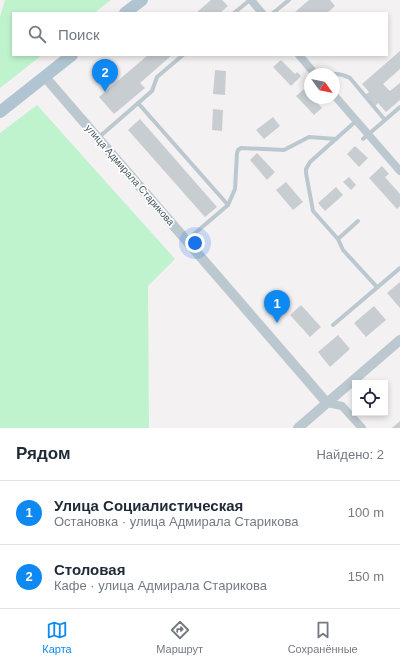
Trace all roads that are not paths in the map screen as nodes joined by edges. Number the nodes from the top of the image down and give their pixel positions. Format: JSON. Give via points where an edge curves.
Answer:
{"nodes":[{"id":1,"x":142,"y":0,"type":"edge"},
{"id":2,"x":250,"y":0,"type":"edge"},
{"id":3,"x":289,"y":0,"type":"edge"},
{"id":4,"x":126,"y":12,"type":"edge"},
{"id":5,"x":235,"y":12,"type":"edge"},
{"id":6,"x":261,"y":12,"type":"edge"},
{"id":7,"x":274,"y":12,"type":"edge"},
{"id":8,"x":71,"y":56,"type":"edge"},
{"id":9,"x":182,"y":56,"type":"edge"},
{"id":10,"x":299,"y":56,"type":"edge"},
{"id":11,"x":310,"y":68,"type":"edge"},
{"id":12,"x":340,"y":74,"type":"edge"},
{"id":13,"x":45,"y":77,"type":"junction"},
{"id":14,"x":138,"y":103,"type":"junction"},
{"id":15,"x":340,"y":103,"type":"edge"},
{"id":16,"x":400,"y":107,"type":"edge"},
{"id":17,"x":0,"y":112,"type":"edge"},
{"id":18,"x":385,"y":120,"type":"junction"},
{"id":19,"x":356,"y":121,"type":"junction"},
{"id":20,"x":366,"y":137,"type":"junction"},
{"id":21,"x":98,"y":138,"type":"junction"},
{"id":22,"x":336,"y":138,"type":"junction"},
{"id":23,"x":400,"y":171,"type":"edge"},
{"id":24,"x":228,"y":205,"type":"junction"},
{"id":25,"x":358,"y":221,"type":"dead end"},
{"id":26,"x":338,"y":239,"type":"junction"},
{"id":27,"x":186,"y":240,"type":"junction"},
{"id":28,"x":400,"y":268,"type":"edge"},
{"id":29,"x":377,"y":288,"type":"junction"},
{"id":30,"x":334,"y":325,"type":"dead end"},
{"id":31,"x":400,"y":340,"type":"edge"},
{"id":32,"x":327,"y":403,"type":"junction"},
{"id":33,"x":298,"y":428,"type":"edge"},
{"id":34,"x":362,"y":428,"type":"edge"}],
"edges":[{"from":1,"to":4,"type":"main road"},
{"from":2,"to":5,"type":"lane"},
{"from":2,"to":6,"type":"street"},
{"from":3,"to":7,"type":"lane"},
{"from":8,"to":13,"type":"main road"},
{"from":9,"to":14,"type":"lane","via":[[157,77],[152,91]]},
{"from":10,"to":11,"type":"street"},
{"from":12,"to":18,"type":"lane","via":[[350,78]]},
{"from":13,"to":17,"type":"main road"},
{"from":13,"to":21,"type":"street","name":"улица Адмирала Старикова"},
{"from":14,"to":21,"type":"lane"},
{"from":14,"to":24,"type":"lane"},
{"from":15,"to":19,"type":"street"},
{"from":16,"to":18,"type":"lane"},
{"from":18,"to":20,"type":"lane"},
{"from":19,"to":20,"type":"street"},
{"from":19,"to":22,"type":"lane"},
{"from":20,"to":23,"type":"street"},
{"from":21,"to":27,"type":"street","name":"улица Адмирала Старикова"},
{"from":22,"to":24,"type":"lane","via":[[309,137],[284,150],[241,148],[237,153],[235,189]]},
{"from":22,"to":26,"type":"lane","via":[[310,162],[306,172],[313,211]]},
{"from":24,"to":27,"type":"lane"},
{"from":25,"to":26,"type":"lane"},
{"from":26,"to":29,"type":"lane","via":[[343,250]]},
{"from":27,"to":32,"type":"street","name":"улица Адмирала Старикова"},
{"from":28,"to":29,"type":"lane"},
{"from":29,"to":30,"type":"lane"},
{"from":31,"to":32,"type":"street"},
{"from":32,"to":33,"type":"street"},
{"from":32,"to":34,"type":"street","name":"улица Адмирала Старикова","via":[[342,406]]}]}
